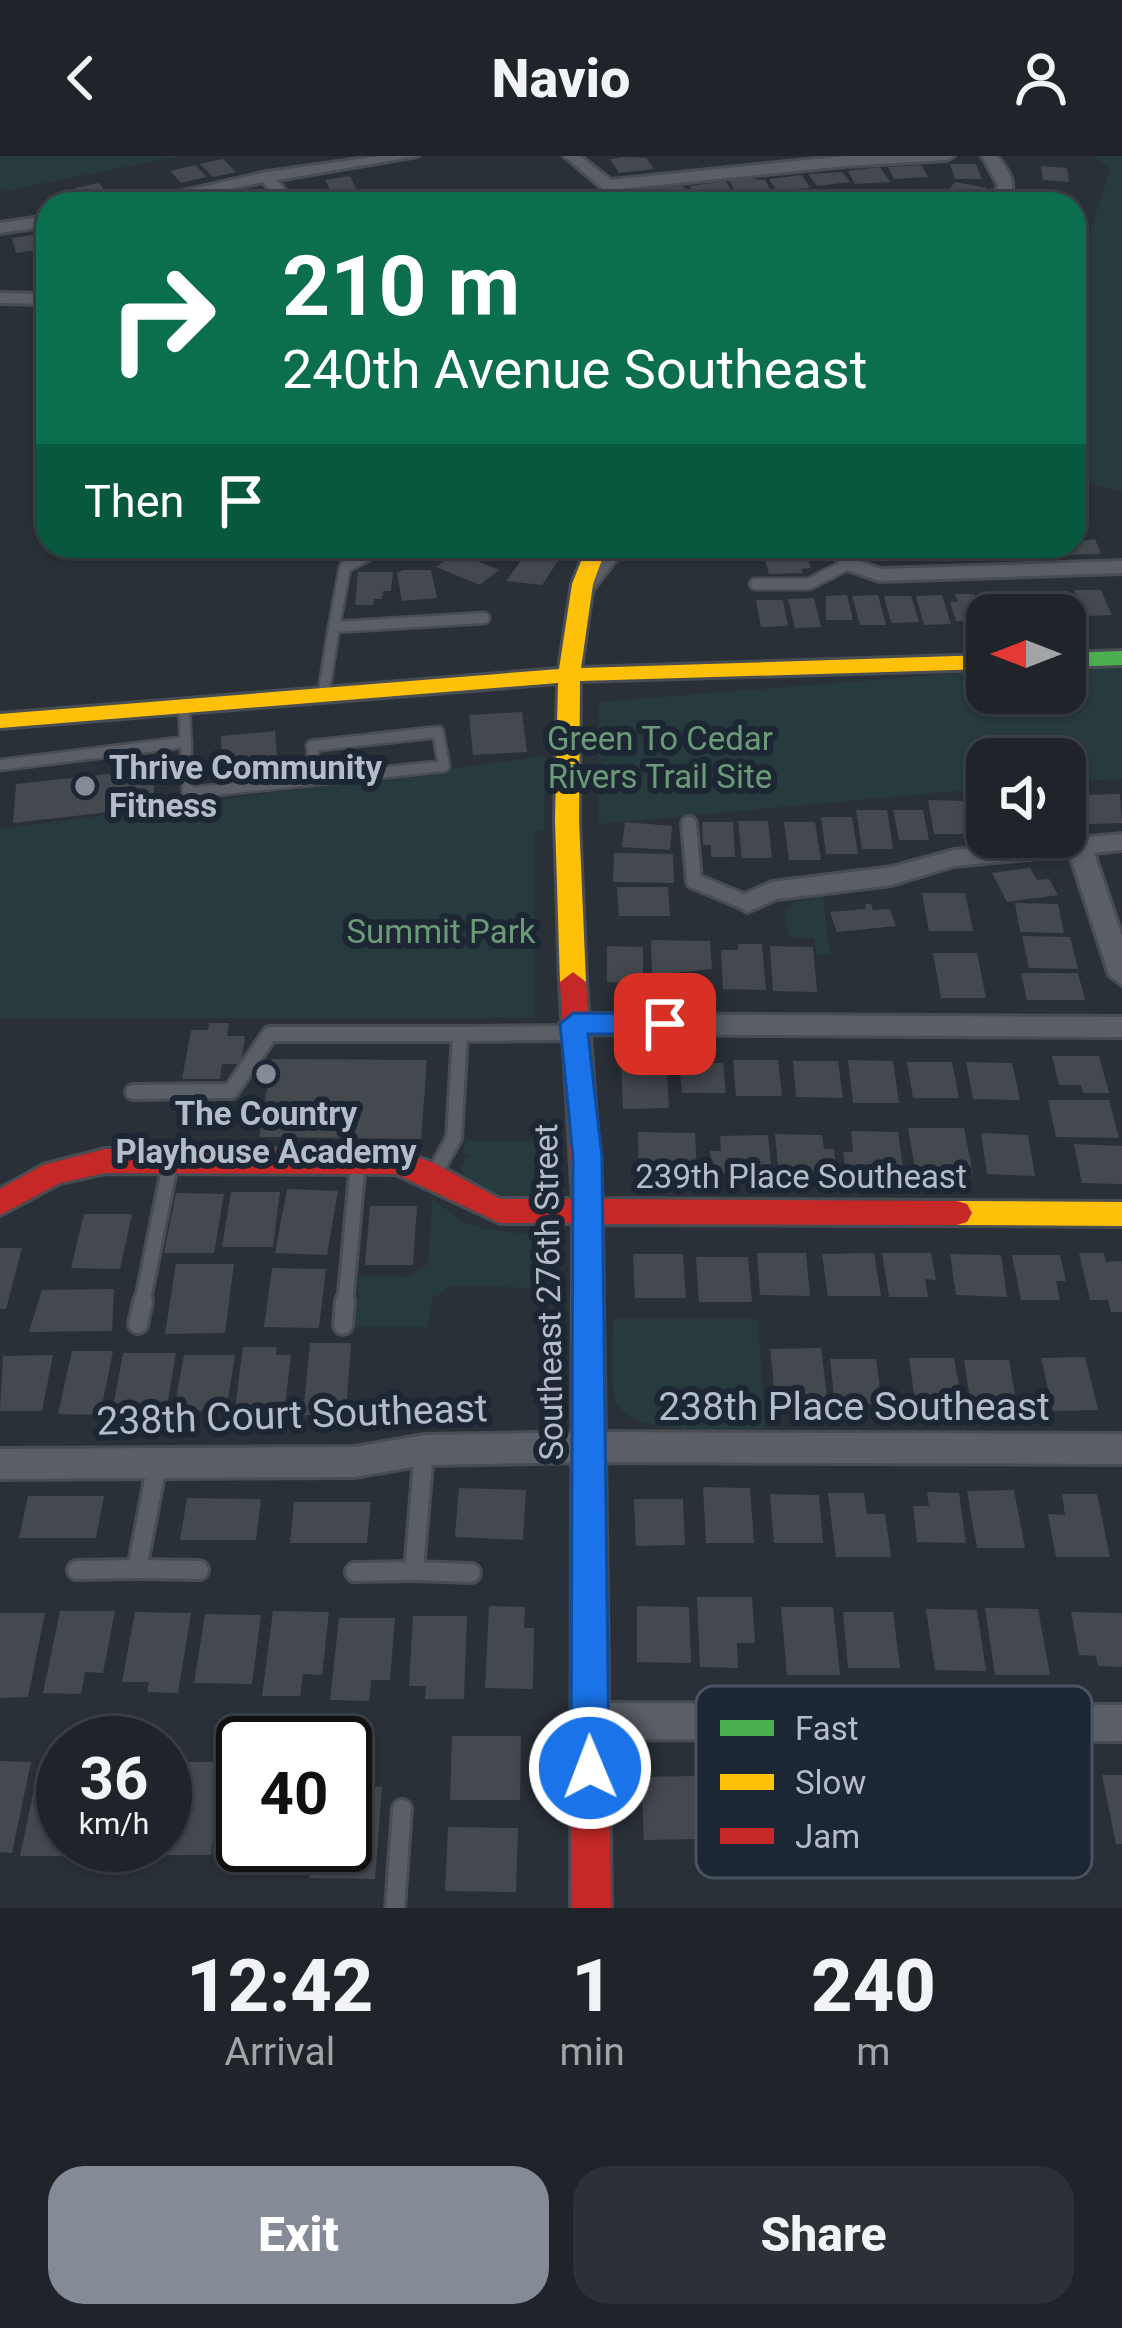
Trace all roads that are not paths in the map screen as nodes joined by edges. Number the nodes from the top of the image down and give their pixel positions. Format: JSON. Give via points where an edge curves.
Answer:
{"nodes":[{"id":1,"x":411,"y":156,"type":"edge"},
{"id":2,"x":571,"y":156,"type":"edge"},
{"id":3,"x":947,"y":156,"type":"edge"},
{"id":4,"x":989,"y":156,"type":"edge"},
{"id":5,"x":267,"y":177,"type":"junction"},
{"id":6,"x":611,"y":185,"type":"junction"},
{"id":7,"x":193,"y":192,"type":"edge"},
{"id":8,"x":279,"y":192,"type":"edge"},
{"id":9,"x":618,"y":192,"type":"edge"},
{"id":10,"x":1005,"y":192,"type":"edge"},
{"id":11,"x":36,"y":223,"type":"edge"},
{"id":12,"x":0,"y":228,"type":"edge"},
{"id":13,"x":0,"y":298,"type":"edge"},
{"id":14,"x":36,"y":299,"type":"edge"},
{"id":15,"x":363,"y":558,"type":"edge"},
{"id":16,"x":590,"y":558,"type":"edge"},
{"id":17,"x":608,"y":558,"type":"edge"},
{"id":18,"x":1028,"y":558,"type":"edge"},
{"id":19,"x":848,"y":559,"type":"edge"},
{"id":20,"x":1122,"y":567,"type":"edge"},
{"id":21,"x":1032,"y":569,"type":"junction"},
{"id":22,"x":755,"y":584,"type":"dead end"},
{"id":23,"x":583,"y":591,"type":"junction"},
{"id":24,"x":484,"y":618,"type":"dead end"},
{"id":25,"x":334,"y":627,"type":"junction"},
{"id":26,"x":1122,"y":658,"type":"edge"},
{"id":27,"x":1086,"y":659,"type":"edge"},
{"id":28,"x":966,"y":663,"type":"edge"},
{"id":29,"x":569,"y":675,"type":"junction"},
{"id":30,"x":325,"y":692,"type":"junction"},
{"id":31,"x":184,"y":704,"type":"junction"},
{"id":32,"x":0,"y":721,"type":"edge"},
{"id":33,"x":186,"y":742,"type":"junction"},
{"id":34,"x":0,"y":765,"type":"edge"},
{"id":35,"x":316,"y":779,"type":"junction"},
{"id":36,"x":689,"y":822,"type":"dead end"},
{"id":37,"x":1122,"y":842,"type":"edge"},
{"id":38,"x":1086,"y":845,"type":"edge"},
{"id":39,"x":966,"y":857,"type":"edge"},
{"id":40,"x":1083,"y":858,"type":"edge"},
{"id":41,"x":747,"y":903,"type":"joint"},
{"id":42,"x":1122,"y":975,"type":"edge"},
{"id":43,"x":1122,"y":1027,"type":"edge"},
{"id":44,"x":574,"y":1028,"type":"junction"},
{"id":45,"x":460,"y":1034,"type":"junction"},
{"id":46,"x":133,"y":1092,"type":"dead end"},
{"id":47,"x":170,"y":1160,"type":"junction"},
{"id":48,"x":358,"y":1162,"type":"junction"},
{"id":49,"x":433,"y":1175,"type":"junction"},
{"id":50,"x":0,"y":1204,"type":"edge"},
{"id":51,"x":587,"y":1211,"type":"junction"},
{"id":52,"x":1122,"y":1214,"type":"edge"},
{"id":53,"x":138,"y":1324,"type":"dead end"},
{"id":54,"x":343,"y":1325,"type":"dead end"},
{"id":55,"x":586,"y":1448,"type":"junction"},
{"id":56,"x":1122,"y":1449,"type":"edge"},
{"id":57,"x":424,"y":1450,"type":"junction"},
{"id":58,"x":0,"y":1464,"type":"edge"},
{"id":59,"x":157,"y":1464,"type":"junction"},
{"id":60,"x":137,"y":1569,"type":"junction"},
{"id":61,"x":77,"y":1570,"type":"dead end"},
{"id":62,"x":199,"y":1570,"type":"dead end"},
{"id":63,"x":414,"y":1571,"type":"junction"},
{"id":64,"x":355,"y":1572,"type":"dead end"},
{"id":65,"x":471,"y":1574,"type":"dead end"},
{"id":66,"x":589,"y":1721,"type":"junction"},
{"id":67,"x":696,"y":1721,"type":"edge"},
{"id":68,"x":1092,"y":1723,"type":"edge"},
{"id":69,"x":1122,"y":1723,"type":"edge"},
{"id":70,"x":402,"y":1809,"type":"dead end"},
{"id":71,"x":395,"y":1908,"type":"edge"},
{"id":72,"x":591,"y":1908,"type":"edge"}],
"edges":[{"from":1,"to":5,"type":"street"},
{"from":2,"to":6,"type":"street"},
{"from":3,"to":6,"type":"street"},
{"from":4,"to":10,"type":"street","via":[[1006,178]]},
{"from":5,"to":7,"type":"street"},
{"from":5,"to":8,"type":"street"},
{"from":6,"to":9,"type":"street"},
{"from":11,"to":12,"type":"street"},
{"from":13,"to":14,"type":"street"},
{"from":15,"to":25,"type":"lane","via":[[346,567]]},
{"from":16,"to":23,"type":"street","name":"Southeast 276th Street"},
{"from":17,"to":23,"type":"street"},
{"from":18,"to":21,"type":"street"},
{"from":19,"to":21,"type":"street","via":[[892,575]]},
{"from":19,"to":22,"type":"lane","via":[[809,584]]},
{"from":20,"to":21,"type":"street"},
{"from":23,"to":29,"type":"street","name":"Southeast 276th Street"},
{"from":24,"to":25,"type":"lane"},
{"from":25,"to":30,"type":"lane"},
{"from":26,"to":27,"type":"street"},
{"from":28,"to":29,"type":"street"},
{"from":29,"to":30,"type":"street"},
{"from":29,"to":44,"type":"street","name":"Southeast 276th Street"},
{"from":30,"to":31,"type":"street"},
{"from":31,"to":32,"type":"street"},
{"from":31,"to":33,"type":"lane"},
{"from":33,"to":34,"type":"lane"},
{"from":33,"to":35,"type":"lane","via":[[188,794]]},
{"from":35,"to":35,"type":"lane","via":[[444,766],[438,733],[312,746]]},
{"from":36,"to":41,"type":"lane","via":[[694,880]]},
{"from":37,"to":38,"type":"street"},
{"from":39,"to":41,"type":"street","via":[[892,876],[772,891]]},
{"from":40,"to":42,"type":"street"},
{"from":43,"to":44,"type":"street"},
{"from":44,"to":45,"type":"lane"},
{"from":44,"to":51,"type":"street","name":"Southeast 276th Street"},
{"from":45,"to":46,"type":"lane","via":[[270,1034],[231,1091]]},
{"from":45,"to":49,"type":"lane","via":[[454,1138]]},
{"from":47,"to":48,"type":"street","name":"239th Place Southeast"},
{"from":47,"to":50,"type":"street","name":"239th Place Southeast","via":[[105,1161],[53,1173]]},
{"from":47,"to":53,"type":"lane"},
{"from":48,"to":49,"type":"street","name":"239th Place Southeast","via":[[411,1163]]},
{"from":48,"to":54,"type":"lane"},
{"from":49,"to":51,"type":"street","name":"239th Place Southeast","via":[[476,1208]]},
{"from":51,"to":52,"type":"street","name":"239th Place Southeast"},
{"from":51,"to":55,"type":"street","name":"Southeast 276th Street"},
{"from":55,"to":56,"type":"street","name":"238th Place Southeast"},
{"from":55,"to":57,"type":"street","name":"238th Court Southeast"},
{"from":55,"to":66,"type":"street","name":"Southeast 276th Street"},
{"from":57,"to":59,"type":"street","name":"238th Court Southeast","via":[[353,1462]]},
{"from":57,"to":63,"type":"lane"},
{"from":58,"to":59,"type":"street","name":"238th Court Southeast"},
{"from":59,"to":60,"type":"lane"},
{"from":60,"to":61,"type":"lane"},
{"from":60,"to":62,"type":"lane"},
{"from":63,"to":64,"type":"lane"},
{"from":63,"to":65,"type":"lane"},
{"from":66,"to":67,"type":"street"},
{"from":66,"to":72,"type":"street","name":"Southeast 276th Street"},
{"from":68,"to":69,"type":"street"},
{"from":70,"to":71,"type":"lane"}]}
